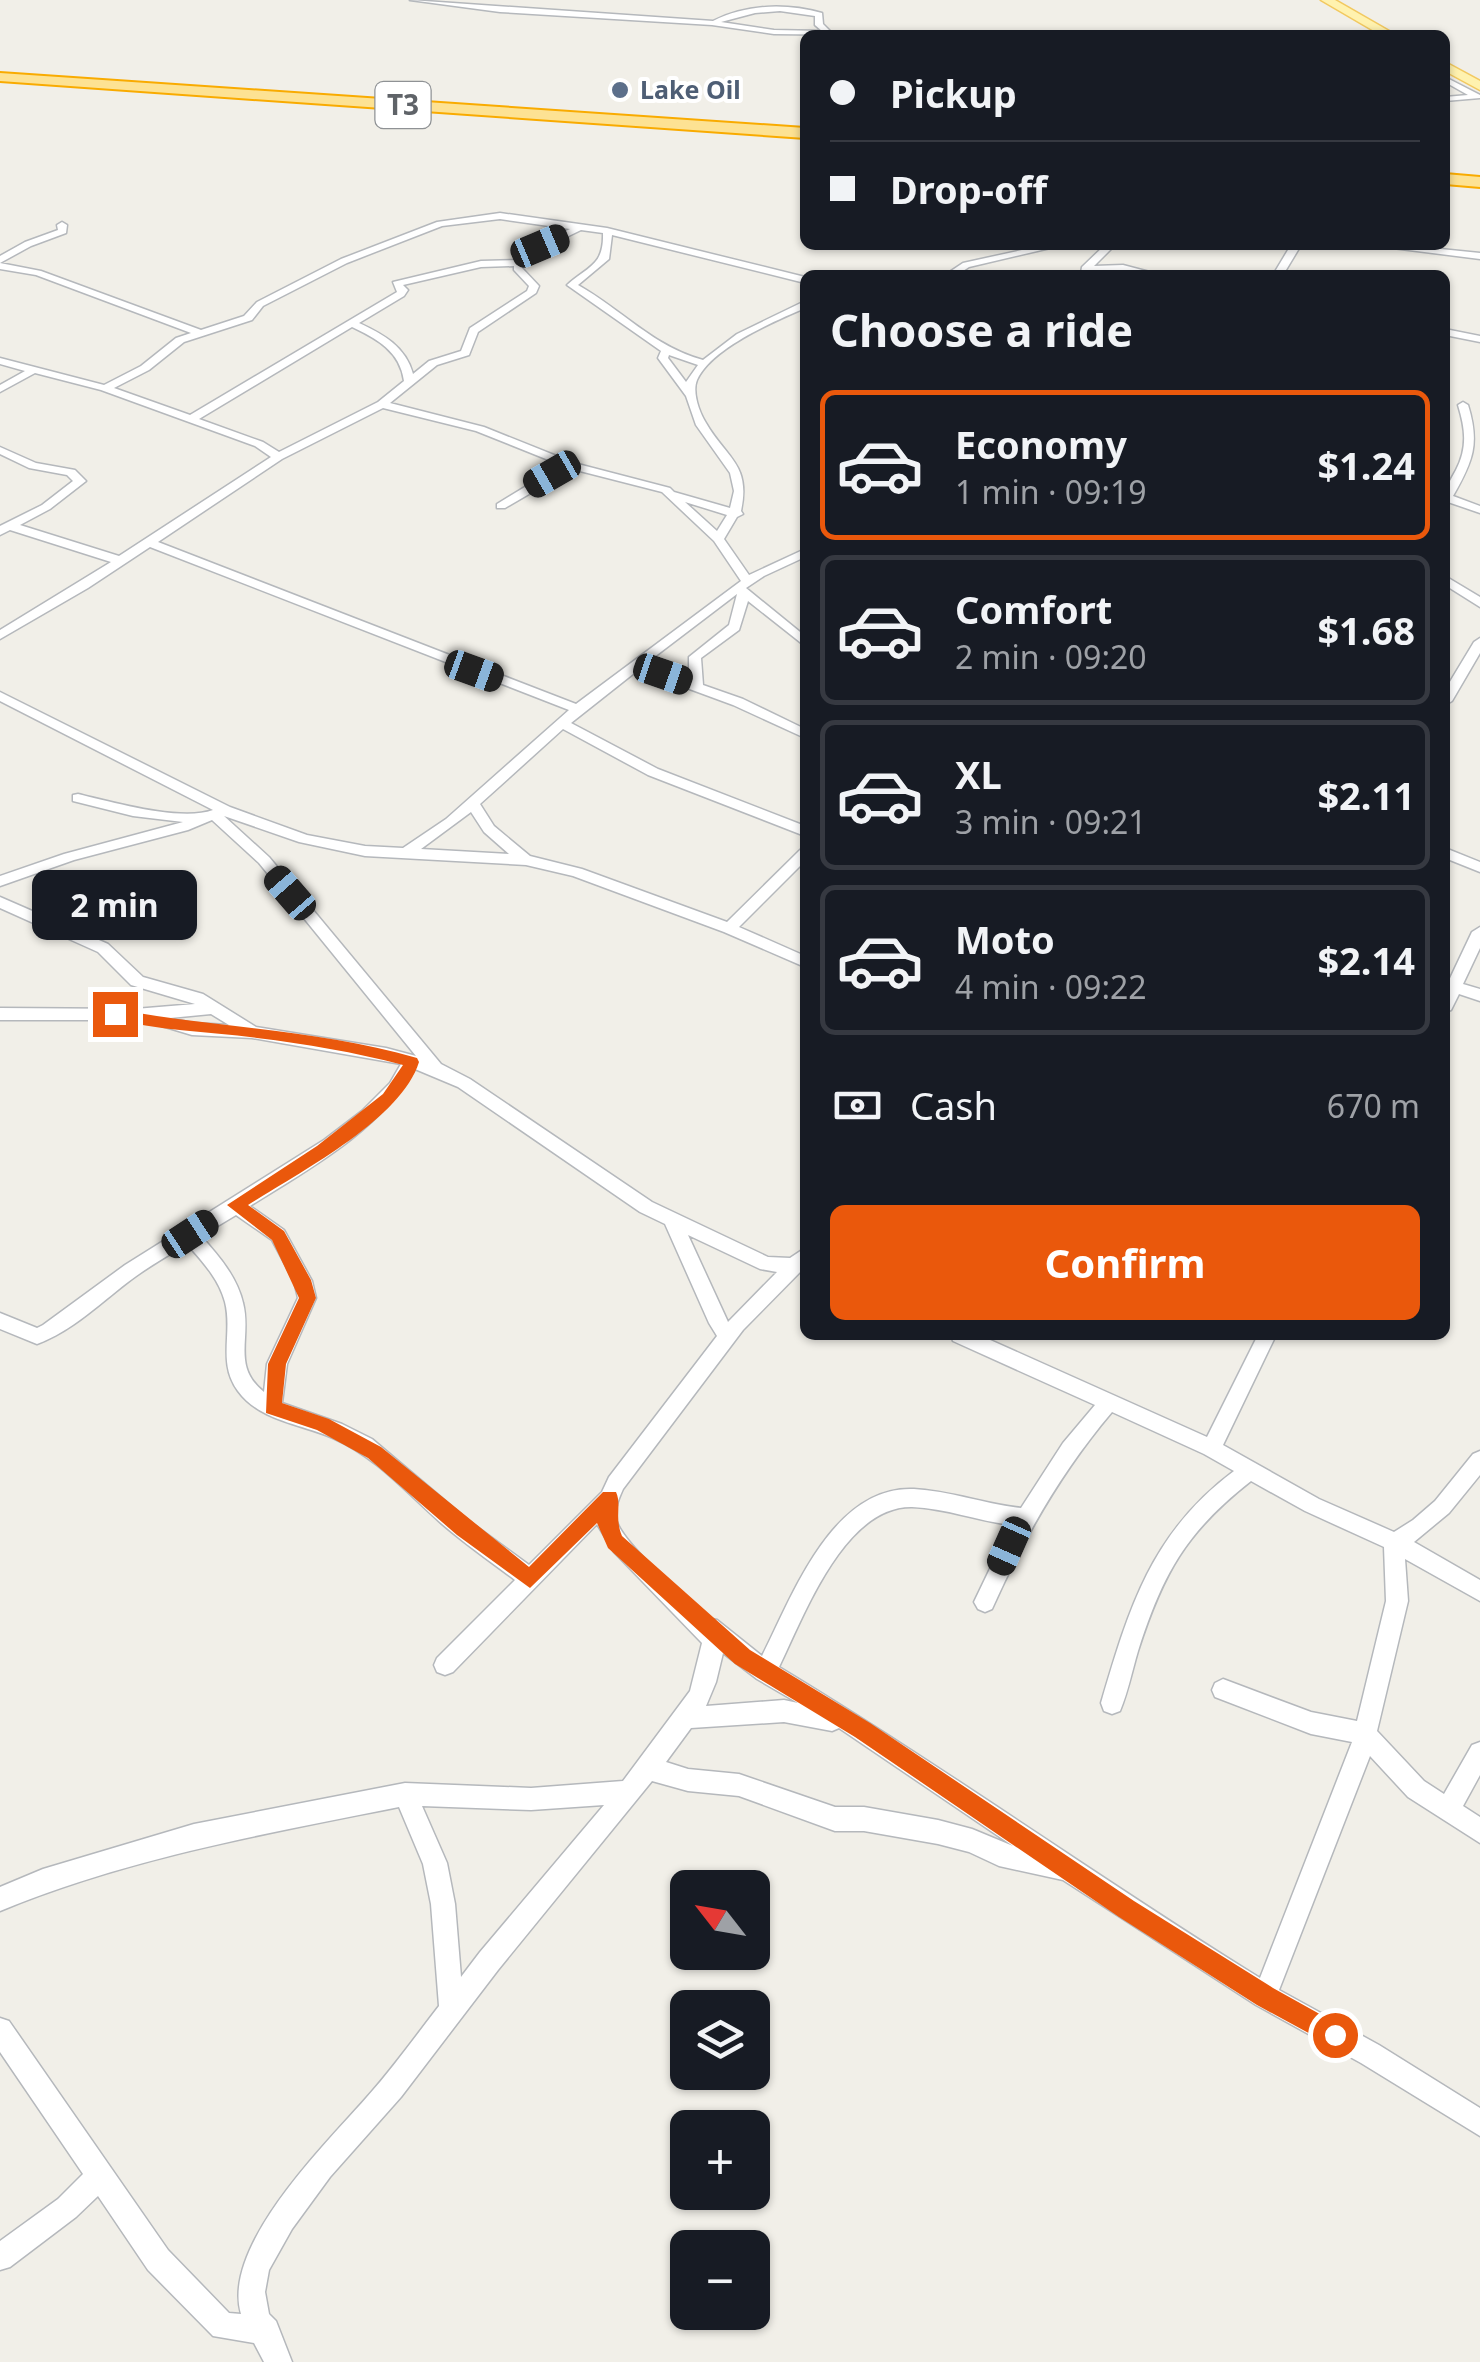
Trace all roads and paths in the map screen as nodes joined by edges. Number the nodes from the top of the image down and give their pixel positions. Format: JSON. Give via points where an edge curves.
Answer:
{"nodes":[{"id":1,"x":414,"y":0,"type":"edge"},
{"id":2,"x":518,"y":0,"type":"edge"},
{"id":3,"x":1327,"y":0,"type":"edge"},
{"id":4,"x":533,"y":1,"type":"edge"},
{"id":5,"x":498,"y":10,"type":"junction"},
{"id":6,"x":544,"y":11,"type":"junction"},
{"id":7,"x":628,"y":14,"type":"junction"},
{"id":8,"x":712,"y":23,"type":"junction"},
{"id":9,"x":609,"y":28,"type":"dead end"},
{"id":10,"x":824,"y":30,"type":"edge"},
{"id":11,"x":1381,"y":30,"type":"edge"},
{"id":12,"x":800,"y":32,"type":"edge"},
{"id":13,"x":1450,"y":70,"type":"edge"},
{"id":14,"x":0,"y":77,"type":"edge"},
{"id":15,"x":1450,"y":81,"type":"edge"},
{"id":16,"x":1479,"y":93,"type":"edge"},
{"id":17,"x":1450,"y":98,"type":"edge"},
{"id":18,"x":800,"y":134,"type":"edge"},
{"id":19,"x":1450,"y":179,"type":"edge"},
{"id":20,"x":1480,"y":182,"type":"edge"},
{"id":21,"x":62,"y":225,"type":"dead end"},
{"id":22,"x":582,"y":228,"type":"junction"},
{"id":23,"x":607,"y":231,"type":"junction"},
{"id":24,"x":1035,"y":250,"type":"edge"},
{"id":25,"x":1105,"y":250,"type":"edge"},
{"id":26,"x":1422,"y":250,"type":"edge"},
{"id":27,"x":1480,"y":256,"type":"edge"},
{"id":28,"x":523,"y":262,"type":"junction"},
{"id":29,"x":0,"y":263,"type":"edge"},
{"id":30,"x":958,"y":270,"type":"edge"},
{"id":31,"x":1085,"y":270,"type":"edge"},
{"id":32,"x":1102,"y":270,"type":"edge"},
{"id":33,"x":1132,"y":270,"type":"edge"},
{"id":34,"x":800,"y":279,"type":"edge"},
{"id":35,"x":800,"y":307,"type":"edge"},
{"id":36,"x":351,"y":324,"type":"junction"},
{"id":37,"x":198,"y":332,"type":"junction"},
{"id":38,"x":1450,"y":333,"type":"edge"},
{"id":39,"x":1480,"y":339,"type":"edge"},
{"id":40,"x":666,"y":350,"type":"junction"},
{"id":41,"x":0,"y":361,"type":"edge"},
{"id":42,"x":704,"y":364,"type":"junction"},
{"id":43,"x":35,"y":368,"type":"junction"},
{"id":44,"x":410,"y":381,"type":"junction"},
{"id":45,"x":105,"y":388,"type":"junction"},
{"id":46,"x":0,"y":389,"type":"edge"},
{"id":47,"x":689,"y":394,"type":"junction"},
{"id":48,"x":1450,"y":400,"type":"edge"},
{"id":49,"x":382,"y":404,"type":"junction"},
{"id":50,"x":1462,"y":406,"type":"junction"},
{"id":51,"x":1480,"y":411,"type":"edge"},
{"id":52,"x":193,"y":420,"type":"junction"},
{"id":53,"x":0,"y":450,"type":"edge"},
{"id":54,"x":278,"y":457,"type":"junction"},
{"id":55,"x":570,"y":465,"type":"junction"},
{"id":56,"x":1450,"y":491,"type":"edge"},
{"id":57,"x":675,"y":495,"type":"junction"},
{"id":58,"x":1450,"y":499,"type":"edge"},
{"id":59,"x":501,"y":506,"type":"dead end"},
{"id":60,"x":1480,"y":510,"type":"edge"},
{"id":61,"x":737,"y":514,"type":"junction"},
{"id":62,"x":4,"y":528,"type":"edge"},
{"id":63,"x":718,"y":539,"type":"junction"},
{"id":64,"x":148,"y":542,"type":"junction"},
{"id":65,"x":800,"y":556,"type":"edge"},
{"id":66,"x":119,"y":560,"type":"junction"},
{"id":67,"x":1450,"y":583,"type":"edge"},
{"id":68,"x":743,"y":587,"type":"junction"},
{"id":69,"x":1480,"y":603,"type":"edge"},
{"id":70,"x":0,"y":635,"type":"edge"},
{"id":71,"x":800,"y":638,"type":"edge"},
{"id":72,"x":1480,"y":642,"type":"edge"},
{"id":73,"x":637,"y":665,"type":"junction"},
{"id":74,"x":696,"y":686,"type":"junction"},
{"id":75,"x":1450,"y":693,"type":"edge"},
{"id":76,"x":0,"y":696,"type":"edge"},
{"id":77,"x":578,"y":710,"type":"junction"},
{"id":78,"x":563,"y":724,"type":"junction"},
{"id":79,"x":800,"y":732,"type":"edge"},
{"id":80,"x":78,"y":798,"type":"dead end"},
{"id":81,"x":473,"y":804,"type":"junction"},
{"id":82,"x":214,"y":815,"type":"junction"},
{"id":83,"x":800,"y":830,"type":"edge"},
{"id":84,"x":405,"y":854,"type":"junction"},
{"id":85,"x":1450,"y":855,"type":"edge"},
{"id":86,"x":800,"y":858,"type":"edge"},
{"id":87,"x":526,"y":860,"type":"junction"},
{"id":88,"x":41,"y":866,"type":"junction"},
{"id":89,"x":1480,"y":868,"type":"edge"},
{"id":90,"x":0,"y":882,"type":"edge"},
{"id":91,"x":0,"y":900,"type":"edge"},
{"id":92,"x":729,"y":928,"type":"junction"},
{"id":93,"x":1480,"y":932,"type":"edge"},
{"id":94,"x":800,"y":960,"type":"edge"},
{"id":95,"x":1450,"y":992,"type":"edge"},
{"id":96,"x":1480,"y":995,"type":"edge"},
{"id":97,"x":217,"y":1008,"type":"junction"},
{"id":98,"x":0,"y":1014,"type":"edge"},
{"id":99,"x":135,"y":1015,"type":"junction"},
{"id":100,"x":252,"y":1032,"type":"junction"},
{"id":101,"x":411,"y":1062,"type":"junction"},
{"id":102,"x":436,"y":1070,"type":"junction"},
{"id":103,"x":235,"y":1205,"type":"junction"},
{"id":104,"x":672,"y":1221,"type":"junction"},
{"id":105,"x":190,"y":1234,"type":"junction"},
{"id":106,"x":799,"y":1261,"type":"edge"},
{"id":107,"x":0,"y":1321,"type":"edge"},
{"id":108,"x":728,"y":1336,"type":"junction"},
{"id":109,"x":971,"y":1340,"type":"edge"},
{"id":110,"x":1265,"y":1340,"type":"edge"},
{"id":111,"x":1108,"y":1404,"type":"junction"},
{"id":112,"x":272,"y":1408,"type":"junction"},
{"id":113,"x":1211,"y":1448,"type":"junction"},
{"id":114,"x":1480,"y":1460,"type":"edge"},
{"id":115,"x":1249,"y":1471,"type":"junction"},
{"id":116,"x":610,"y":1498,"type":"junction"},
{"id":117,"x":1024,"y":1516,"type":"junction"},
{"id":118,"x":1394,"y":1542,"type":"junction"},
{"id":119,"x":530,"y":1579,"type":"junction"},
{"id":120,"x":1480,"y":1592,"type":"edge"},
{"id":121,"x":985,"y":1602,"type":"dead end"},
{"id":122,"x":693,"y":1614,"type":"junction"},
{"id":123,"x":445,"y":1665,"type":"dead end"},
{"id":124,"x":765,"y":1672,"type":"junction"},
{"id":125,"x":1223,"y":1690,"type":"dead end"},
{"id":126,"x":1112,"y":1702,"type":"dead end"},
{"id":127,"x":682,"y":1718,"type":"junction"},
{"id":128,"x":856,"y":1726,"type":"junction"},
{"id":129,"x":1365,"y":1734,"type":"junction"},
{"id":130,"x":1480,"y":1753,"type":"edge"},
{"id":131,"x":646,"y":1768,"type":"junction"},
{"id":132,"x":628,"y":1792,"type":"junction"},
{"id":133,"x":405,"y":1794,"type":"junction"},
{"id":134,"x":1447,"y":1811,"type":"junction"},
{"id":135,"x":1480,"y":1832,"type":"edge"},
{"id":136,"x":1071,"y":1871,"type":"junction"},
{"id":137,"x":0,"y":1900,"type":"edge"},
{"id":138,"x":1265,"y":1996,"type":"junction"},
{"id":139,"x":451,"y":2008,"type":"junction"},
{"id":140,"x":0,"y":2030,"type":"edge"},
{"id":141,"x":1480,"y":2123,"type":"edge"},
{"id":142,"x":101,"y":2176,"type":"junction"},
{"id":143,"x":0,"y":2256,"type":"edge"},
{"id":144,"x":266,"y":2331,"type":"junction"},
{"id":145,"x":278,"y":2362,"type":"edge"}],
"edges":[{"from":1,"to":5,"type":"street"},
{"from":2,"to":5,"type":"street"},
{"from":3,"to":11,"type":"main road"},
{"from":4,"to":6,"type":"street"},
{"from":5,"to":6,"type":"street"},
{"from":6,"to":7,"type":"street"},
{"from":7,"to":8,"type":"street"},
{"from":7,"to":9,"type":"street"},
{"from":8,"to":10,"type":"street","via":[[789,7],[818,15]]},
{"from":8,"to":12,"type":"street"},
{"from":13,"to":16,"type":"main road"},
{"from":14,"to":18,"type":"highway","number":"T3"},
{"from":15,"to":16,"type":"street"},
{"from":16,"to":17,"type":"street"},
{"from":19,"to":20,"type":"highway"},
{"from":21,"to":29,"type":"street","via":[[57,235]]},
{"from":22,"to":23,"type":"street"},
{"from":22,"to":28,"type":"street","via":[[540,246]]},
{"from":22,"to":37,"type":"street","via":[[500,216],[440,224],[344,260],[254,308],[248,318]]},
{"from":23,"to":34,"type":"street"},
{"from":23,"to":40,"type":"street","via":[[608,255],[572,285],[600,298],[621,321]]},
{"from":24,"to":30,"type":"street"},
{"from":25,"to":31,"type":"street"},
{"from":26,"to":27,"type":"street"},
{"from":28,"to":36,"type":"street","via":[[481,264],[396,284],[401,294]]},
{"from":28,"to":44,"type":"street","via":[[518,272],[534,286],[531,294],[474,330],[465,353],[438,360]]},
{"from":29,"to":37,"type":"street"},
{"from":32,"to":33,"type":"street"},
{"from":35,"to":42,"type":"street"},
{"from":36,"to":44,"type":"street","via":[[399,354]]},
{"from":36,"to":52,"type":"street"},
{"from":37,"to":45,"type":"street"},
{"from":38,"to":39,"type":"street"},
{"from":40,"to":42,"type":"street"},
{"from":40,"to":47,"type":"street","via":[[663,358]]},
{"from":41,"to":43,"type":"street"},
{"from":42,"to":47,"type":"street"},
{"from":43,"to":45,"type":"street"},
{"from":43,"to":46,"type":"street"},
{"from":44,"to":49,"type":"street"},
{"from":45,"to":52,"type":"street"},
{"from":47,"to":61,"type":"street","via":[[735,473],[742,496]]},
{"from":48,"to":50,"type":"street"},
{"from":49,"to":54,"type":"street"},
{"from":49,"to":55,"type":"street","via":[[480,428]]},
{"from":50,"to":51,"type":"street"},
{"from":50,"to":56,"type":"street","via":[[1475,452]]},
{"from":52,"to":54,"type":"street"},
{"from":53,"to":62,"type":"street","via":[[79,478],[62,496]]},
{"from":54,"to":64,"type":"street"},
{"from":55,"to":57,"type":"street"},
{"from":55,"to":59,"type":"street"},
{"from":57,"to":61,"type":"street"},
{"from":57,"to":63,"type":"street"},
{"from":58,"to":60,"type":"street"},
{"from":61,"to":63,"type":"street"},
{"from":62,"to":66,"type":"street"},
{"from":63,"to":68,"type":"street"},
{"from":64,"to":66,"type":"street"},
{"from":64,"to":77,"type":"street"},
{"from":65,"to":68,"type":"street"},
{"from":66,"to":70,"type":"street"},
{"from":67,"to":69,"type":"street"},
{"from":68,"to":71,"type":"street"},
{"from":68,"to":73,"type":"street"},
{"from":68,"to":74,"type":"street","via":[[735,626],[695,657]]},
{"from":72,"to":75,"type":"street"},
{"from":73,"to":74,"type":"street"},
{"from":73,"to":77,"type":"street"},
{"from":74,"to":79,"type":"street"},
{"from":76,"to":82,"type":"street"},
{"from":77,"to":78,"type":"street"},
{"from":78,"to":81,"type":"street"},
{"from":78,"to":83,"type":"street","via":[[653,772]]},
{"from":80,"to":82,"type":"street","via":[[134,812]]},
{"from":81,"to":84,"type":"street"},
{"from":81,"to":87,"type":"street","via":[[489,830]]},
{"from":82,"to":84,"type":"street","via":[[304,839]]},
{"from":82,"to":88,"type":"street"},
{"from":82,"to":102,"type":"street","via":[[264,860]]},
{"from":84,"to":87,"type":"street"},
{"from":85,"to":89,"type":"street"},
{"from":86,"to":92,"type":"street"},
{"from":87,"to":92,"type":"street"},
{"from":88,"to":90,"type":"street"},
{"from":88,"to":91,"type":"street"},
{"from":91,"to":97,"type":"street","via":[[103,948],[137,981]]},
{"from":92,"to":94,"type":"street"},
{"from":93,"to":95,"type":"street"},
{"from":95,"to":96,"type":"street"},
{"from":97,"to":99,"type":"street"},
{"from":97,"to":100,"type":"street"},
{"from":98,"to":99,"type":"street"},
{"from":99,"to":100,"type":"street","via":[[192,1029]]},
{"from":100,"to":101,"type":"street"},
{"from":101,"to":102,"type":"street"},
{"from":101,"to":103,"type":"street","via":[[389,1098]]},
{"from":102,"to":104,"type":"street"},
{"from":103,"to":105,"type":"street"},
{"from":103,"to":112,"type":"street","via":[[278,1235],[307,1298],[277,1364]]},
{"from":104,"to":106,"type":"street","via":[[766,1264]]},
{"from":104,"to":108,"type":"street"},
{"from":105,"to":107,"type":"street","via":[[46,1332],[27,1334]]},
{"from":105,"to":112,"type":"street","via":[[230,1290],[240,1380]]},
{"from":106,"to":108,"type":"street"},
{"from":108,"to":116,"type":"street"},
{"from":109,"to":111,"type":"street"},
{"from":110,"to":113,"type":"street"},
{"from":111,"to":113,"type":"street"},
{"from":111,"to":117,"type":"street"},
{"from":112,"to":119,"type":"street","via":[[336,1430],[374,1453]]},
{"from":113,"to":115,"type":"street"},
{"from":114,"to":118,"type":"street","via":[[1437,1514]]},
{"from":115,"to":118,"type":"street"},
{"from":115,"to":126,"type":"street","via":[[1202,1509],[1174,1546],[1130,1642]]},
{"from":116,"to":119,"type":"street"},
{"from":116,"to":122,"type":"street","via":[[606,1520],[615,1542]]},
{"from":117,"to":121,"type":"street"},
{"from":117,"to":124,"type":"street","via":[[910,1498],[866,1508],[818,1564]]},
{"from":118,"to":120,"type":"street"},
{"from":118,"to":129,"type":"street","via":[[1398,1601]]},
{"from":119,"to":123,"type":"street"},
{"from":122,"to":124,"type":"street"},
{"from":122,"to":127,"type":"street","via":[[713,1640],[712,1658]]},
{"from":124,"to":128,"type":"street"},
{"from":125,"to":129,"type":"street","via":[[1311,1724]]},
{"from":127,"to":128,"type":"street","via":[[784,1710]]},
{"from":127,"to":131,"type":"street"},
{"from":128,"to":136,"type":"street"},
{"from":129,"to":134,"type":"street","via":[[1398,1774]]},
{"from":129,"to":138,"type":"street"},
{"from":130,"to":134,"type":"street"},
{"from":131,"to":132,"type":"street"},
{"from":131,"to":136,"type":"street","via":[[739,1784],[835,1819],[938,1832]]},
{"from":132,"to":133,"type":"street","via":[[531,1799]]},
{"from":132,"to":139,"type":"street"},
{"from":133,"to":137,"type":"street","via":[[194,1836]]},
{"from":133,"to":139,"type":"street","via":[[436,1863]]},
{"from":134,"to":135,"type":"street"},
{"from":136,"to":138,"type":"street"},
{"from":138,"to":141,"type":"street"},
{"from":139,"to":144,"type":"street","via":[[424,2050],[316,2174],[257,2261],[251,2293]]},
{"from":140,"to":142,"type":"street"},
{"from":142,"to":143,"type":"street"},
{"from":142,"to":144,"type":"street","via":[[190,2296],[223,2326]]},
{"from":144,"to":145,"type":"street"}]}
